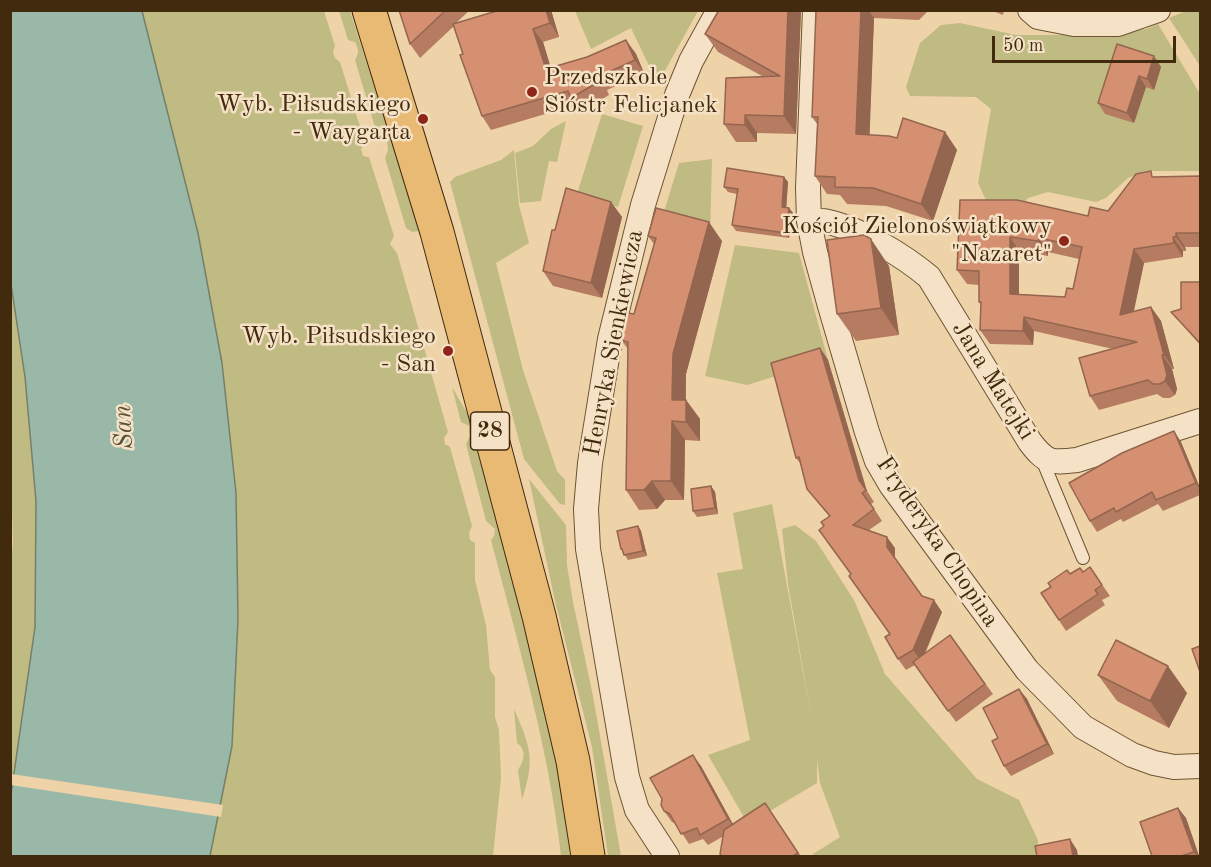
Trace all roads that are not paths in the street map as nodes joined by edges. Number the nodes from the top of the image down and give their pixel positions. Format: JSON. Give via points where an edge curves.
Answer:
{"nodes":[{"id":1,"x":369,"y":10,"type":"edge"},
{"id":2,"x":719,"y":10,"type":"edge"},
{"id":3,"x":815,"y":10,"type":"edge"},
{"id":4,"x":1030,"y":10,"type":"edge"},
{"id":5,"x":1158,"y":10,"type":"edge"},
{"id":6,"x":809,"y":221,"type":"junction"},
{"id":7,"x":1200,"y":420,"type":"edge"},
{"id":8,"x":1040,"y":456,"type":"junction"},
{"id":9,"x":1083,"y":558,"type":"dead end"},
{"id":10,"x":1200,"y":766,"type":"edge"},
{"id":11,"x":588,"y":856,"type":"edge"},
{"id":12,"x":667,"y":856,"type":"edge"}],
"edges":[{"from":1,"to":11,"type":"main road","number":"28","via":[[437,232],[539,615],[573,761]]},
{"from":2,"to":12,"type":"street","name":"Henryka Sienkiewicza","via":[[677,95],[628,260],[598,400],[586,509],[588,549],[627,777],[637,810]]},
{"from":3,"to":6,"type":"street","name":"Fryderyka Chopina"},
{"from":4,"to":5,"type":"street","via":[[1038,17],[1074,24],[1118,24]]},
{"from":6,"to":8,"type":"street","name":"Jana Matejki","via":[[843,226],[901,256],[928,277]]},
{"from":6,"to":10,"type":"street","name":"Fryderyka Chopina","via":[[877,461],[891,485],[1027,670],[1083,727],[1154,763]]},
{"from":7,"to":8,"type":"street","name":"Jana Matejki","via":[[1077,460],[1057,463]]},
{"from":8,"to":9,"type":"lane"}]}
